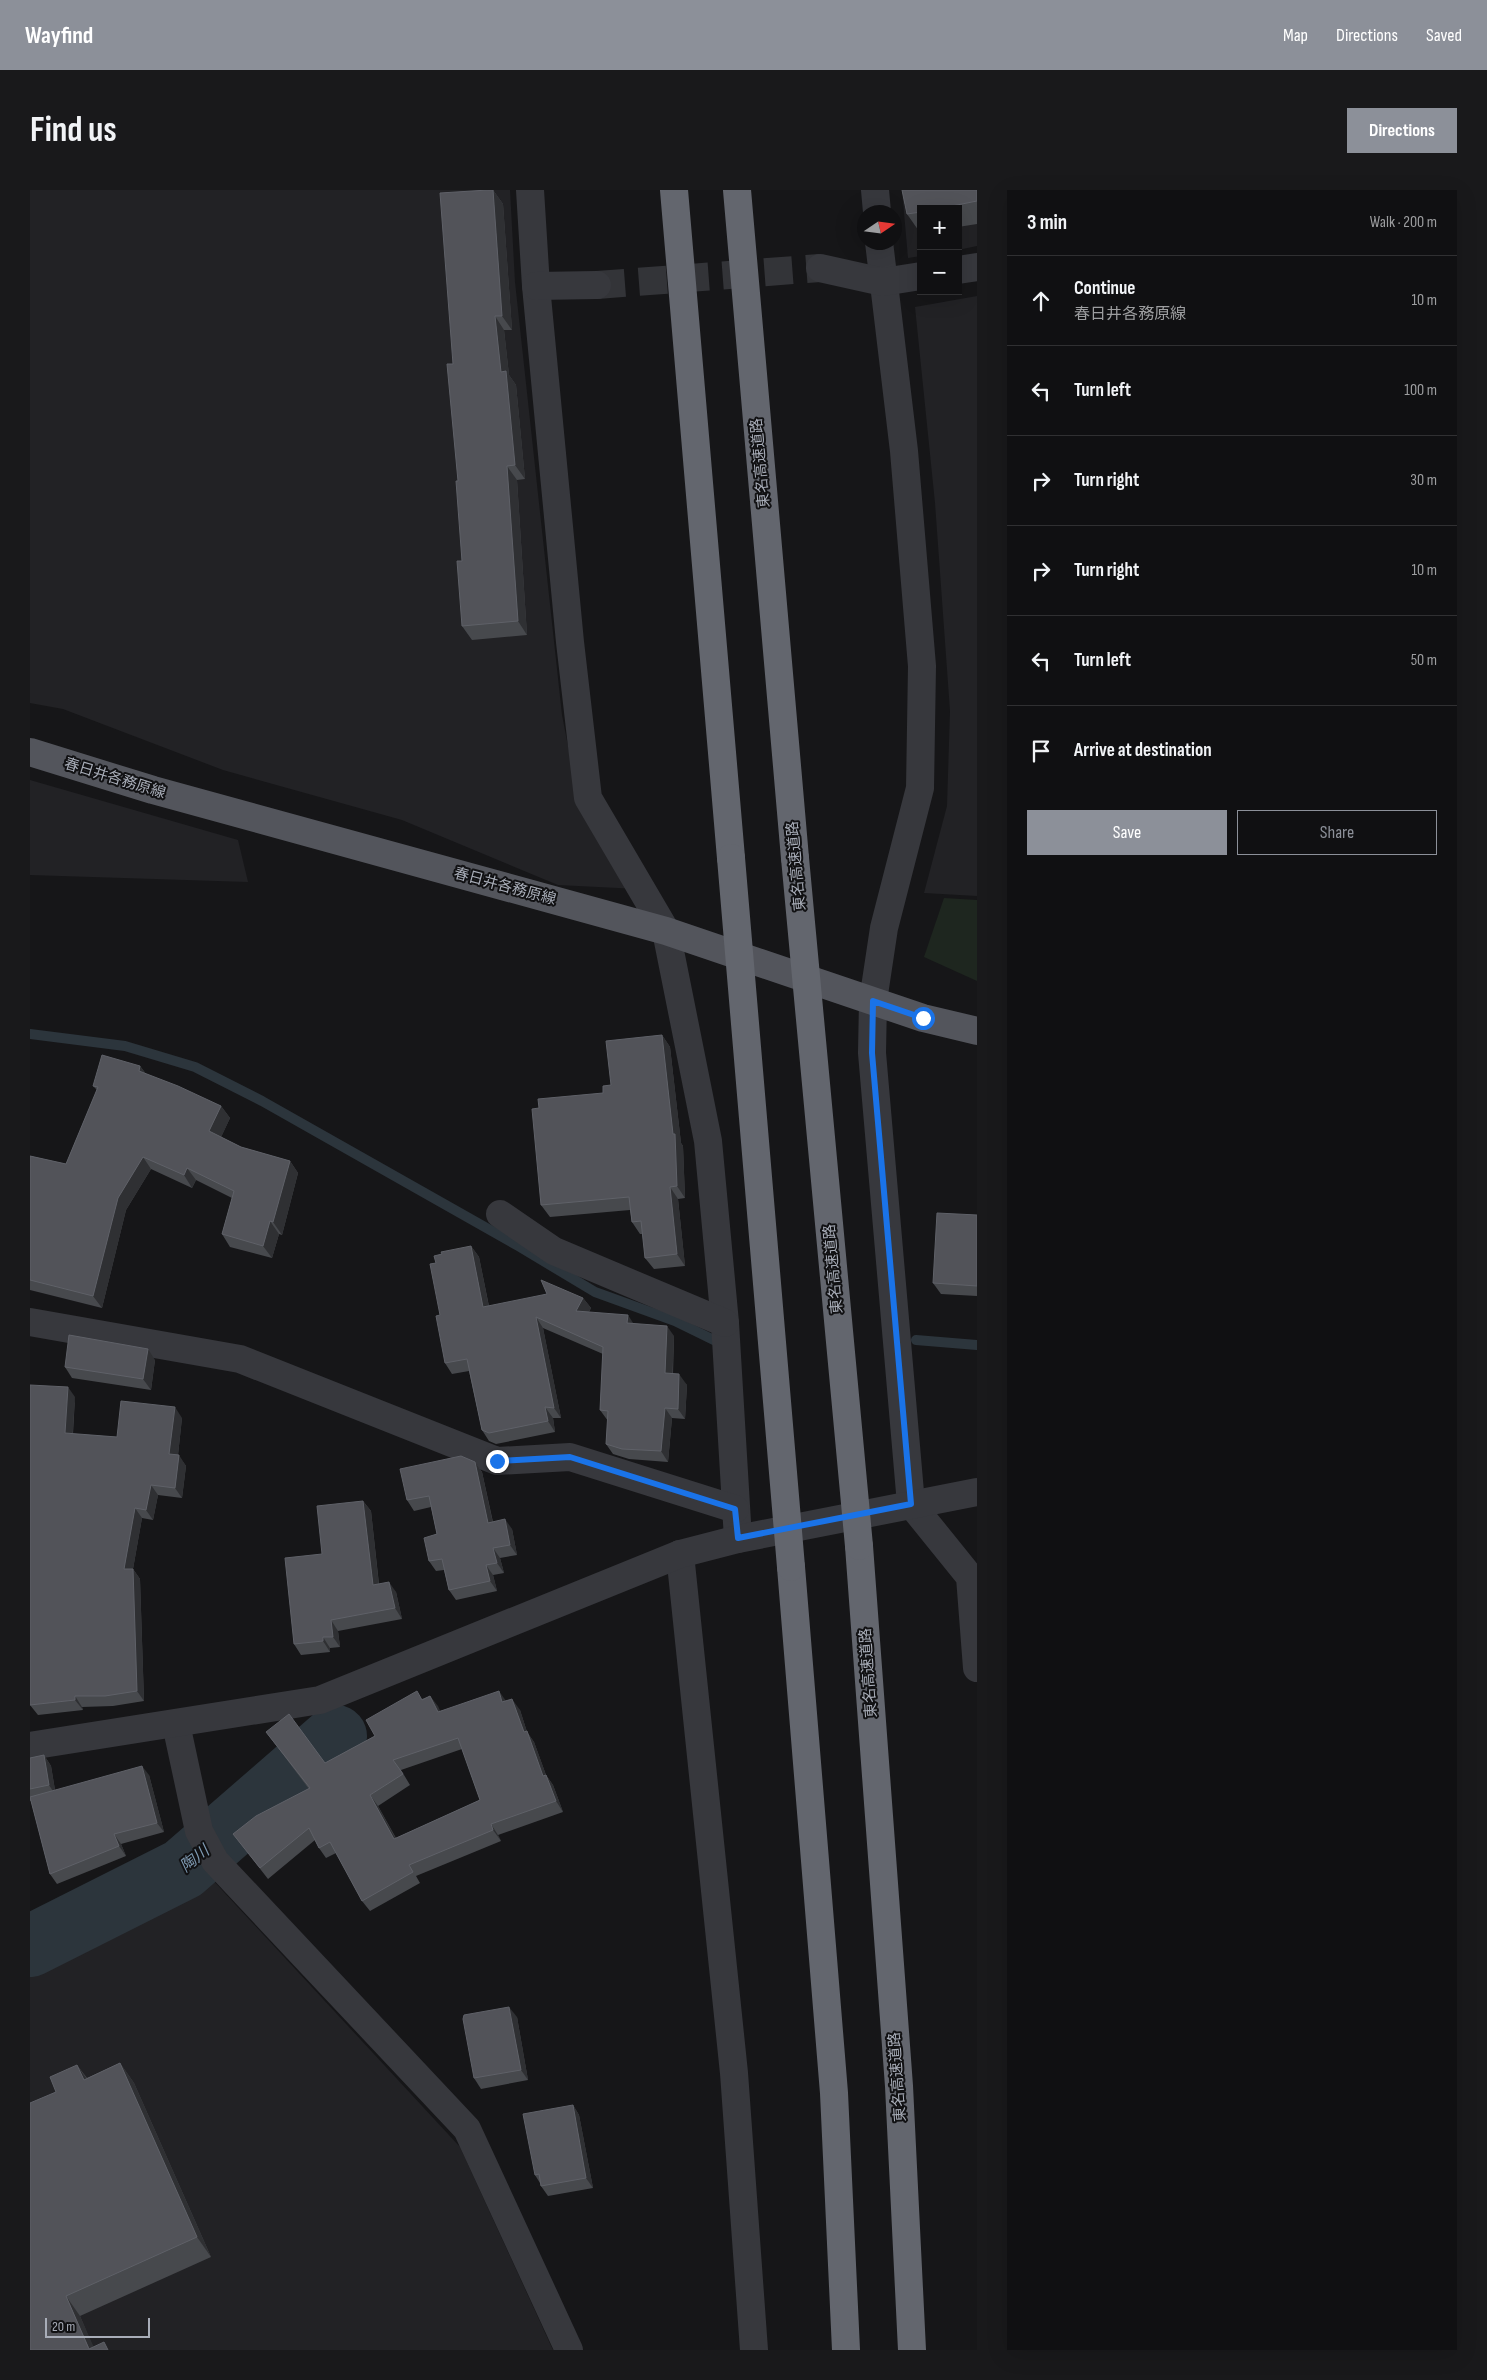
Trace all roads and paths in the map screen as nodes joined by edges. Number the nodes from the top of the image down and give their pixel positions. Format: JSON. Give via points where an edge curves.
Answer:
{"nodes":[{"id":1,"x":530,"y":190,"type":"edge"},
{"id":2,"x":674,"y":190,"type":"edge"},
{"id":3,"x":737,"y":190,"type":"edge"},
{"id":4,"x":875,"y":190,"type":"edge"},
{"id":5,"x":876,"y":205,"type":"edge"},
{"id":6,"x":880,"y":250,"type":"edge"},
{"id":7,"x":977,"y":267,"type":"edge"},
{"id":8,"x":820,"y":268,"type":"tunnel mouth"},
{"id":9,"x":962,"y":269,"type":"edge"},
{"id":10,"x":917,"y":277,"type":"edge"},
{"id":11,"x":883,"y":282,"type":"junction"},
{"id":12,"x":597,"y":285,"type":"tunnel mouth"},
{"id":13,"x":536,"y":286,"type":"junction"},
{"id":14,"x":30,"y":752,"type":"edge"},
{"id":15,"x":666,"y":931,"type":"junction"},
{"id":16,"x":873,"y":1001,"type":"junction"},
{"id":17,"x":977,"y":1031,"type":"edge"},
{"id":18,"x":500,"y":1214,"type":"dead end"},
{"id":19,"x":30,"y":1322,"type":"edge"},
{"id":20,"x":725,"y":1323,"type":"junction"},
{"id":21,"x":977,"y":1492,"type":"edge"},
{"id":22,"x":911,"y":1504,"type":"junction"},
{"id":23,"x":735,"y":1509,"type":"junction"},
{"id":24,"x":738,"y":1538,"type":"junction"},
{"id":25,"x":680,"y":1554,"type":"junction"},
{"id":26,"x":977,"y":1668,"type":"edge"},
{"id":27,"x":176,"y":1724,"type":"junction"},
{"id":28,"x":30,"y":1746,"type":"edge"},
{"id":29,"x":569,"y":2350,"type":"edge"},
{"id":30,"x":754,"y":2350,"type":"edge"},
{"id":31,"x":846,"y":2350,"type":"edge"},
{"id":32,"x":912,"y":2350,"type":"edge"}],
"edges":[{"from":1,"to":13,"type":"street"},
{"from":2,"to":31,"type":"highway","bridge":true,"via":[[834,2093]]},
{"from":3,"to":32,"type":"highway","name":"東名高速道路","bridge":true,"via":[[858,1546],[899,2086]]},
{"from":4,"to":5,"type":"street"},
{"from":6,"to":11,"type":"street"},
{"from":7,"to":9,"type":"street"},
{"from":8,"to":11,"type":"street"},
{"from":10,"to":11,"type":"street"},
{"from":11,"to":16,"type":"street","via":[[905,460],[922,666],[920,788],[884,928]]},
{"from":12,"to":13,"type":"street"},
{"from":13,"to":15,"type":"street","via":[[588,798]]},
{"from":14,"to":15,"type":"main road","name":"春日井各務原線","via":[[153,790]]},
{"from":15,"to":16,"type":"main road","name":"春日井各務原線"},
{"from":15,"to":20,"type":"street","via":[[708,1141]]},
{"from":16,"to":17,"type":"main road","name":"春日井各務原線"},
{"from":16,"to":22,"type":"street","via":[[872,1053]]},
{"from":18,"to":20,"type":"street","via":[[554,1252]]},
{"from":19,"to":23,"type":"street","via":[[240,1359],[497,1461],[570,1457]]},
{"from":20,"to":23,"type":"street"},
{"from":21,"to":22,"type":"street"},
{"from":22,"to":24,"type":"street"},
{"from":22,"to":26,"type":"street","via":[[970,1577]]},
{"from":23,"to":24,"type":"street"},
{"from":24,"to":25,"type":"street"},
{"from":25,"to":27,"type":"street","via":[[320,1700]]},
{"from":25,"to":30,"type":"street","via":[[734,2073]]},
{"from":27,"to":28,"type":"street"},
{"from":27,"to":29,"type":"street","via":[[199,1831],[215,1861],[467,2129]]}]}
